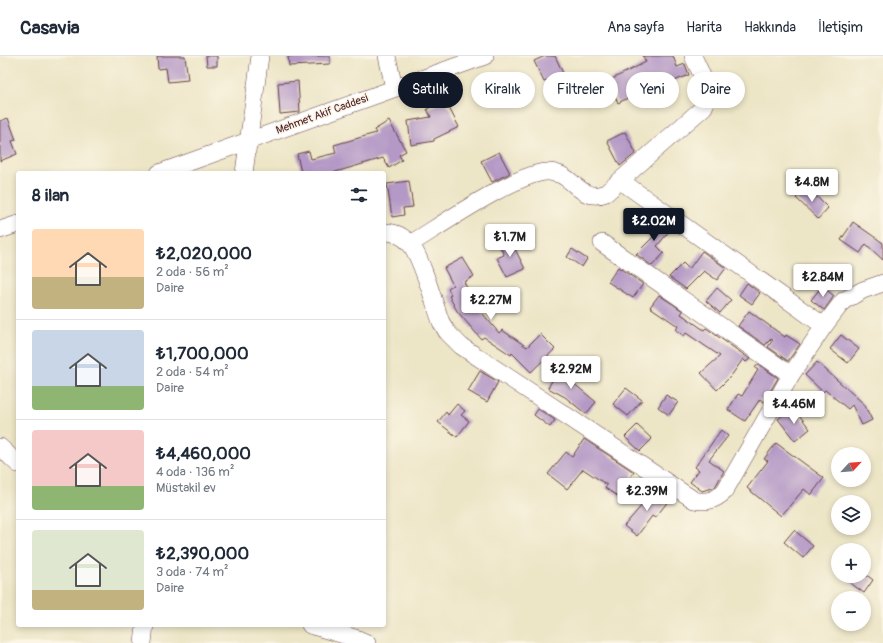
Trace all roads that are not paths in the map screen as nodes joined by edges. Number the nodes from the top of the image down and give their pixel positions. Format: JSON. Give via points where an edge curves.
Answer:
{"nodes":[{"id":1,"x":260,"y":56,"type":"edge"},
{"id":2,"x":387,"y":56,"type":"edge"},
{"id":3,"x":485,"y":56,"type":"edge"},
{"id":4,"x":693,"y":56,"type":"edge"},
{"id":5,"x":394,"y":88,"type":"junction"},
{"id":6,"x":248,"y":142,"type":"junction"},
{"id":7,"x":165,"y":171,"type":"edge"},
{"id":8,"x":244,"y":171,"type":"edge"},
{"id":9,"x":621,"y":181,"type":"junction"},
{"id":10,"x":16,"y":225,"type":"edge"},
{"id":11,"x":0,"y":230,"type":"edge"},
{"id":12,"x":386,"y":232,"type":"edge"},
{"id":13,"x":602,"y":243,"type":"dead end"},
{"id":14,"x":410,"y":244,"type":"junction"},
{"id":15,"x":883,"y":283,"type":"edge"},
{"id":16,"x":824,"y":326,"type":"junction"},
{"id":17,"x":791,"y":375,"type":"junction"},
{"id":18,"x":0,"y":446,"type":"edge"},
{"id":19,"x":16,"y":462,"type":"edge"},
{"id":20,"x":145,"y":627,"type":"edge"},
{"id":21,"x":317,"y":627,"type":"edge"},
{"id":22,"x":143,"y":643,"type":"edge"},
{"id":23,"x":367,"y":643,"type":"edge"}],
"edges":[{"from":1,"to":6,"type":"street"},
{"from":2,"to":5,"type":"street"},
{"from":3,"to":5,"type":"street","name":"Mehmet Akif Caddesi"},
{"from":4,"to":9,"type":"street","via":[[707,91],[707,102]]},
{"from":5,"to":6,"type":"street","name":"Mehmet Akif Caddesi"},
{"from":6,"to":7,"type":"street","name":"Mehmet Akif Caddesi"},
{"from":6,"to":8,"type":"street"},
{"from":9,"to":14,"type":"street","via":[[606,193],[594,196],[582,192],[561,174],[538,174],[500,191]]},
{"from":9,"to":16,"type":"street"},
{"from":10,"to":11,"type":"street"},
{"from":12,"to":14,"type":"street","via":[[399,235]]},
{"from":13,"to":17,"type":"street"},
{"from":14,"to":17,"type":"street","via":[[416,252],[441,322],[461,346],[694,500],[710,501],[724,492]]},
{"from":15,"to":16,"type":"street","via":[[862,290],[843,302]]},
{"from":16,"to":17,"type":"street"},
{"from":18,"to":19,"type":"street"},
{"from":20,"to":22,"type":"street"},
{"from":21,"to":23,"type":"street"}]}
